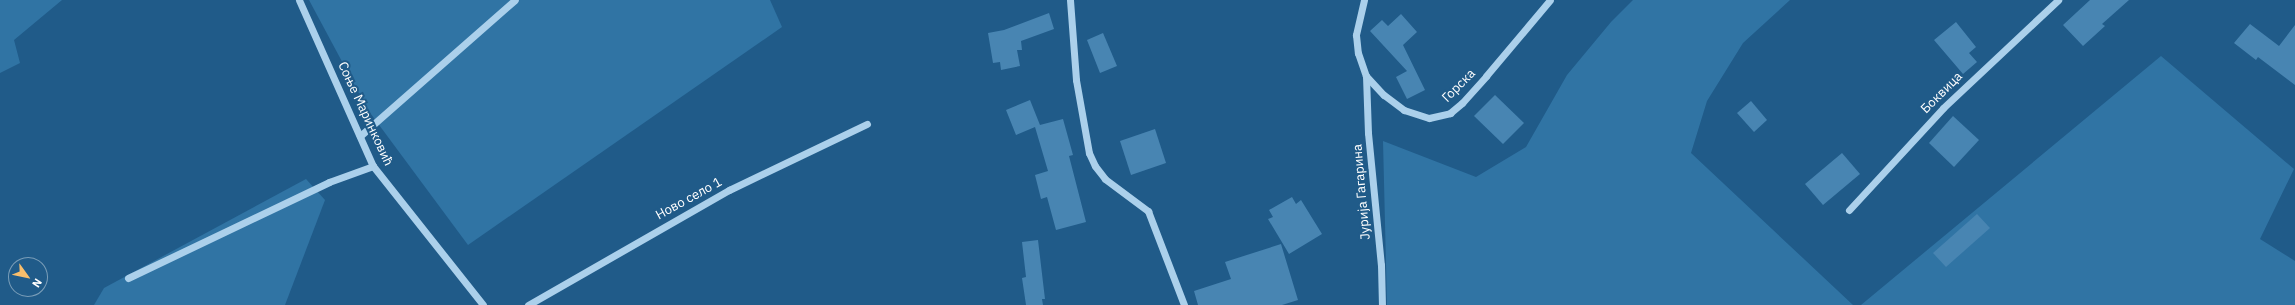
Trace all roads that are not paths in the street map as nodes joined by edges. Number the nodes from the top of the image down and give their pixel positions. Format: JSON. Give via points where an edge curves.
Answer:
{"nodes":[{"id":1,"x":299,"y":0,"type":"edge"},
{"id":2,"x":515,"y":0,"type":"edge"},
{"id":3,"x":1070,"y":0,"type":"edge"},
{"id":4,"x":1364,"y":0,"type":"edge"},
{"id":5,"x":1550,"y":0,"type":"edge"},
{"id":6,"x":2058,"y":0,"type":"edge"},
{"id":7,"x":1366,"y":76,"type":"junction"},
{"id":8,"x":867,"y":124,"type":"dead end"},
{"id":9,"x":360,"y":136,"type":"junction"},
{"id":10,"x":373,"y":166,"type":"junction"},
{"id":11,"x":1849,"y":210,"type":"dead end"},
{"id":12,"x":128,"y":278,"type":"dead end"},
{"id":13,"x":483,"y":305,"type":"edge"},
{"id":14,"x":528,"y":305,"type":"edge"},
{"id":15,"x":1184,"y":305,"type":"edge"},
{"id":16,"x":1382,"y":305,"type":"edge"}],
"edges":[{"from":1,"to":9,"type":"street","name":"Соње Маринковић"},
{"from":2,"to":9,"type":"street"},
{"from":3,"to":15,"type":"street","via":[[1076,80],[1089,153],[1105,179],[1148,211]]},
{"from":4,"to":7,"type":"street","via":[[1356,35],[1358,52]]},
{"from":5,"to":7,"type":"street","name":"Горска","via":[[1486,76],[1450,113],[1429,118],[1404,110],[1384,95]]},
{"from":6,"to":11,"type":"street","name":"Боквица","via":[[1943,108]]},
{"from":7,"to":16,"type":"street","name":"Јурија Гагарина"},
{"from":8,"to":14,"type":"street","name":"Ново село 1","via":[[729,190]]},
{"from":9,"to":10,"type":"street","name":"Соње Маринковић"},
{"from":10,"to":12,"type":"street","via":[[329,182]]},
{"from":10,"to":13,"type":"street","name":"Соње Маринковић"}]}
